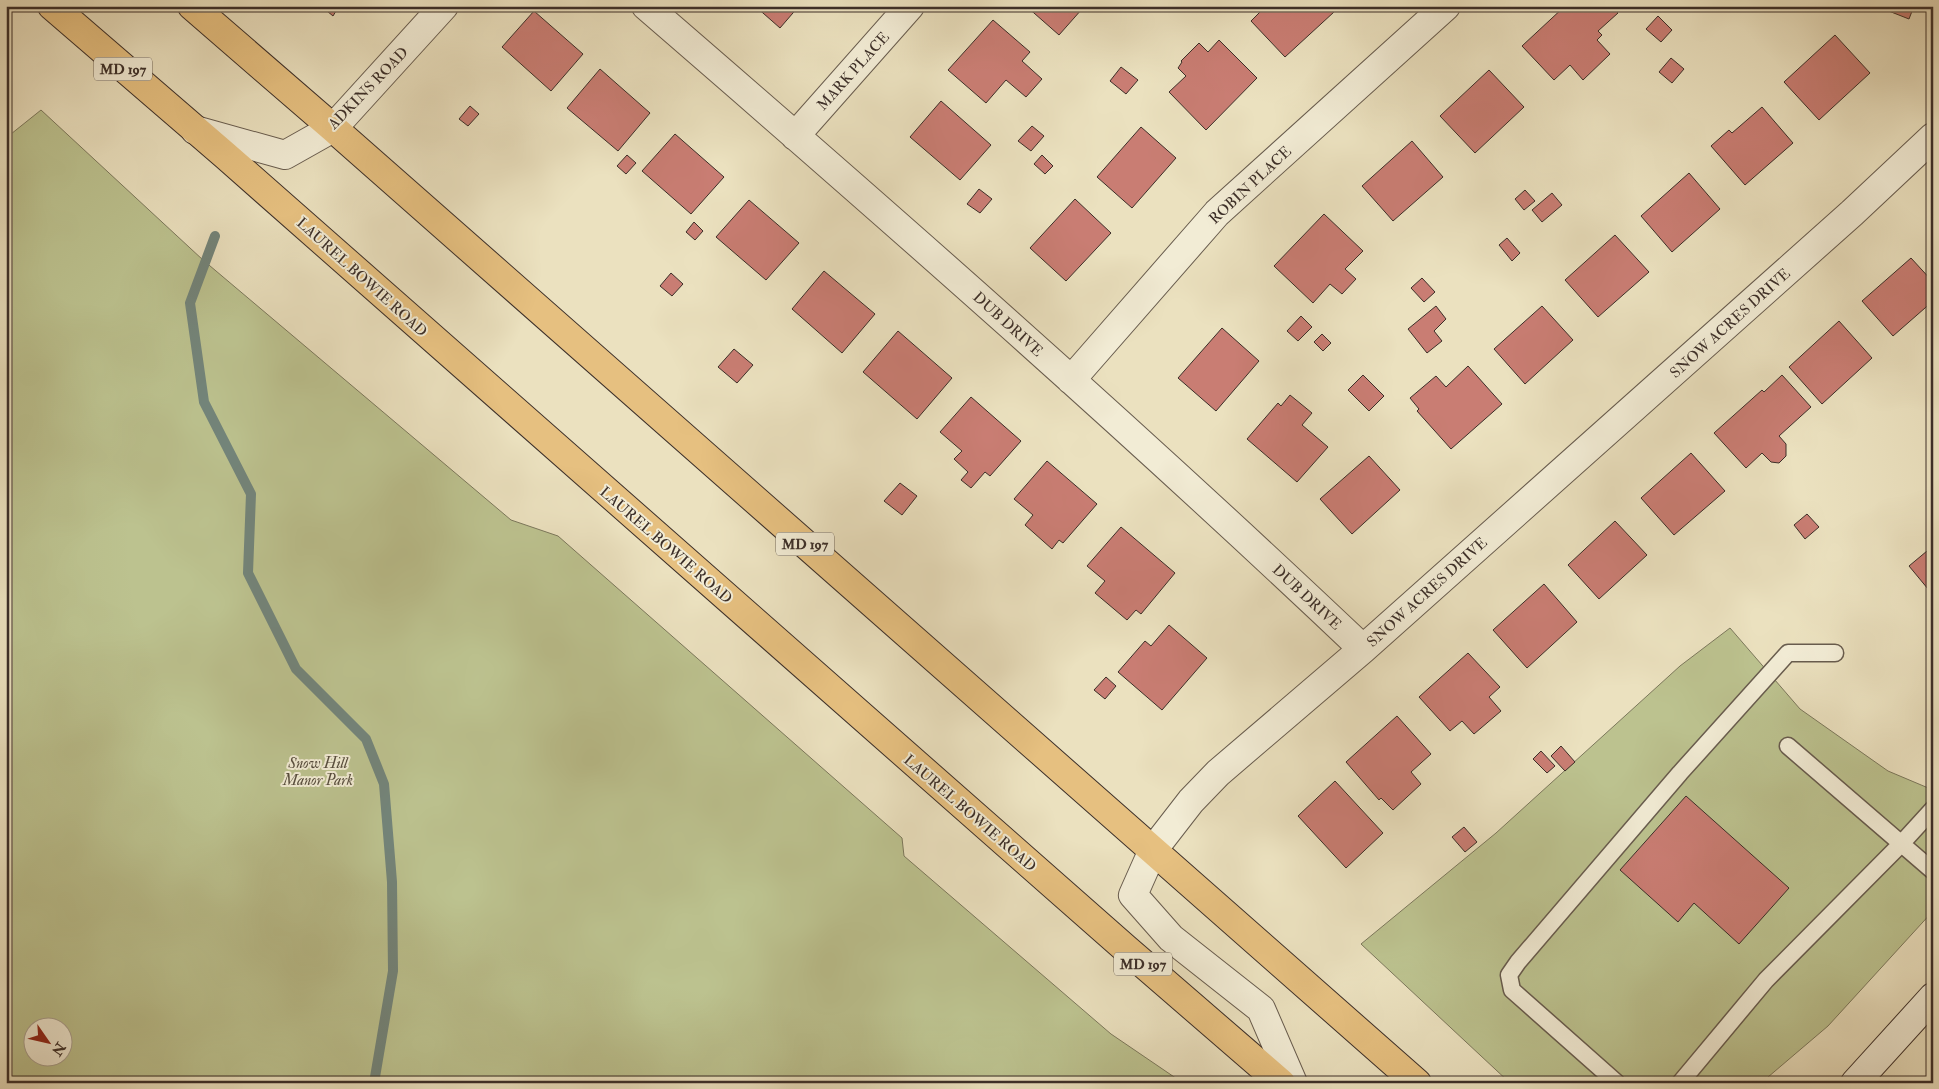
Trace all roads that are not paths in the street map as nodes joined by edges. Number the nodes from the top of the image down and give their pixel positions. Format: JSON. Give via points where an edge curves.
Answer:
{"nodes":[{"id":1,"x":52,"y":6,"type":"edge"},
{"id":2,"x":192,"y":6,"type":"edge"},
{"id":3,"x":444,"y":6,"type":"edge"},
{"id":4,"x":646,"y":6,"type":"edge"},
{"id":5,"x":910,"y":6,"type":"edge"},
{"id":6,"x":1446,"y":6,"type":"edge"},
{"id":7,"x":333,"y":128,"type":"junction"},
{"id":8,"x":195,"y":130,"type":"junction"},
{"id":9,"x":795,"y":136,"type":"junction"},
{"id":10,"x":1933,"y":138,"type":"edge"},
{"id":11,"x":1071,"y":380,"type":"junction"},
{"id":12,"x":1363,"y":649,"type":"junction"},
{"id":13,"x":1835,"y":653,"type":"dead end"},
{"id":14,"x":1788,"y":746,"type":"dead end"},
{"id":15,"x":1933,"y":809,"type":"edge"},
{"id":16,"x":1901,"y":844,"type":"junction"},
{"id":17,"x":1153,"y":850,"type":"junction"},
{"id":18,"x":1933,"y":871,"type":"edge"},
{"id":19,"x":1933,"y":997,"type":"edge"},
{"id":20,"x":1281,"y":1083,"type":"edge"},
{"id":21,"x":1294,"y":1083,"type":"edge"},
{"id":22,"x":1417,"y":1083,"type":"edge"},
{"id":23,"x":1617,"y":1083,"type":"edge"},
{"id":24,"x":1680,"y":1083,"type":"edge"},
{"id":25,"x":1856,"y":1083,"type":"edge"}],
"edges":[{"from":1,"to":8,"type":"main road","name":"LAUREL BOWIE ROAD","number":"MD 197"},
{"from":2,"to":7,"type":"main road","number":"MD 197"},
{"from":3,"to":7,"type":"street","name":"ADKINS ROAD"},
{"from":4,"to":9,"type":"street","name":"DUB DRIVE"},
{"from":5,"to":9,"type":"street","name":"MARK PLACE"},
{"from":6,"to":11,"type":"street","name":"ROBIN PLACE","via":[[1217,213]]},
{"from":7,"to":8,"type":"street","name":"ADKINS ROAD","via":[[285,155]]},
{"from":7,"to":17,"type":"main road","number":"MD 197"},
{"from":8,"to":20,"type":"main road","name":"LAUREL BOWIE ROAD","number":"MD 197"},
{"from":9,"to":11,"type":"street","name":"DUB DRIVE"},
{"from":10,"to":12,"type":"street","name":"SNOW ACRES DRIVE"},
{"from":11,"to":12,"type":"street","name":"DUB DRIVE"},
{"from":12,"to":17,"type":"street","name":"SNOW ACRES DRIVE","via":[[1218,773],[1191,800]]},
{"from":13,"to":23,"type":"lane","via":[[1788,653],[1674,780],[1509,976],[1512,990]]},
{"from":14,"to":16,"type":"lane"},
{"from":15,"to":16,"type":"lane"},
{"from":16,"to":18,"type":"lane"},
{"from":16,"to":24,"type":"lane","via":[[1766,980]]},
{"from":17,"to":21,"type":"street","name":"SNOW ACRES DRIVE","via":[[1133,895],[1171,938],[1261,1009]]},
{"from":17,"to":22,"type":"main road","number":"MD 197"},
{"from":19,"to":25,"type":"street"}]}
